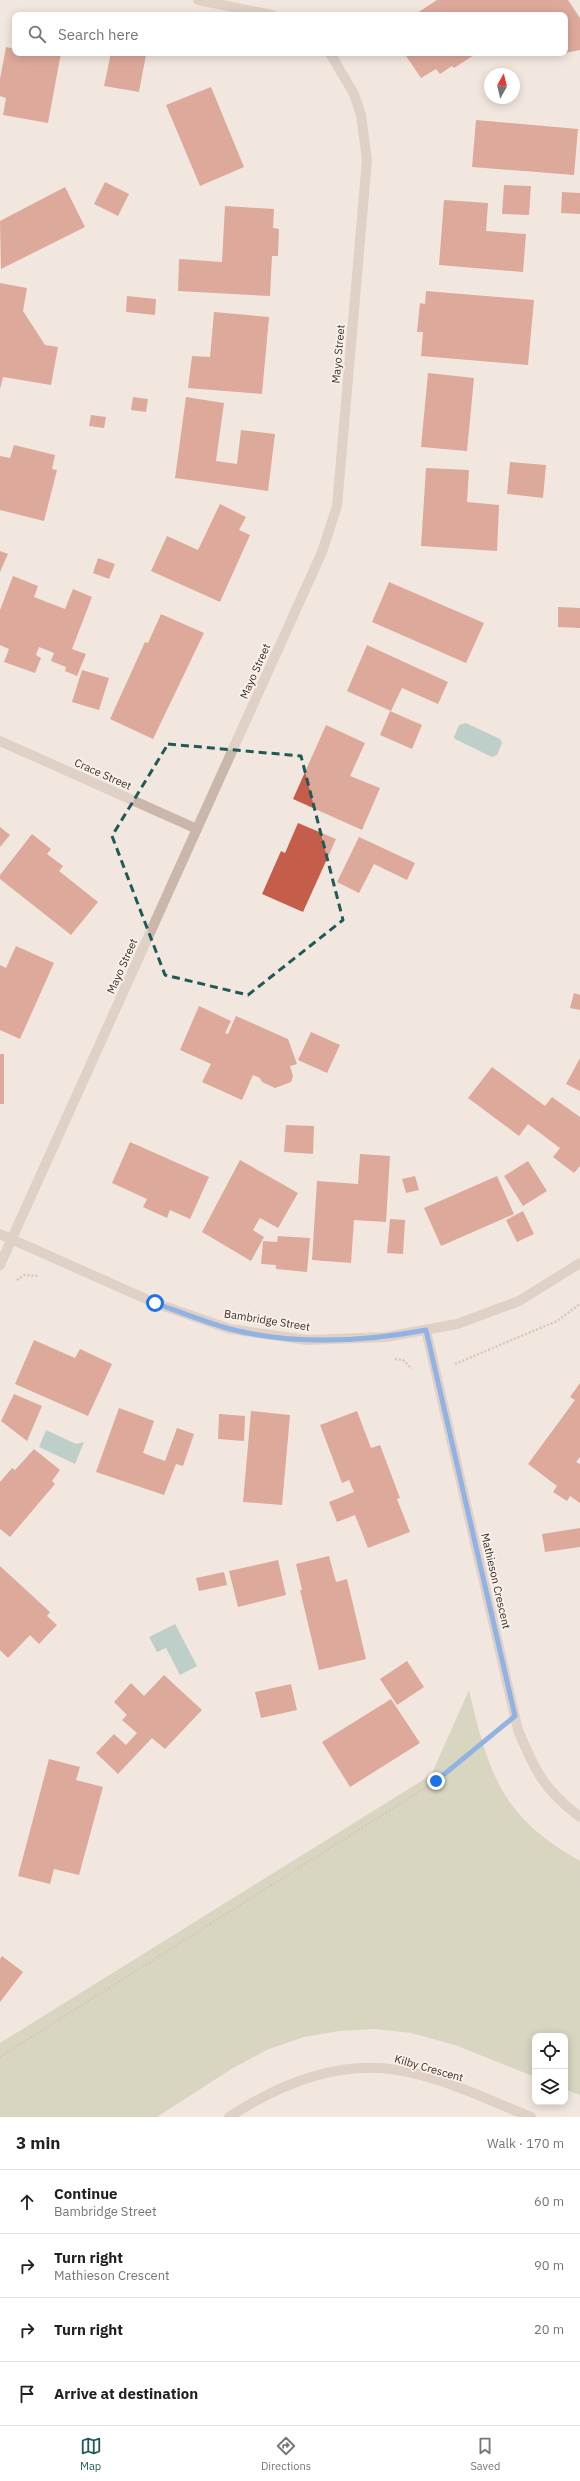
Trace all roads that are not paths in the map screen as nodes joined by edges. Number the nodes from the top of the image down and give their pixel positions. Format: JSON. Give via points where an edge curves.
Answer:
{"nodes":[{"id":1,"x":198,"y":0,"type":"edge"},
{"id":2,"x":257,"y":12,"type":"edge"},
{"id":3,"x":332,"y":56,"type":"edge"},
{"id":4,"x":0,"y":740,"type":"edge"},
{"id":5,"x":197,"y":829,"type":"junction"},
{"id":6,"x":0,"y":1234,"type":"edge"},
{"id":7,"x":12,"y":1239,"type":"junction"},
{"id":8,"x":580,"y":1263,"type":"edge"},
{"id":9,"x":0,"y":1265,"type":"edge"},
{"id":10,"x":426,"y":1330,"type":"junction"},
{"id":11,"x":580,"y":1817,"type":"edge"},
{"id":12,"x":229,"y":2117,"type":"edge"},
{"id":13,"x":531,"y":2117,"type":"edge"}],
"edges":[{"from":1,"to":2,"type":"street"},
{"from":3,"to":5,"type":"street","name":"Mayo Street","via":[[354,94],[361,115],[366,160],[337,506],[322,552]]},
{"from":4,"to":5,"type":"street","name":"Crace Street"},
{"from":5,"to":7,"type":"street","name":"Mayo Street"},
{"from":6,"to":7,"type":"street","name":"Bambridge Street"},
{"from":7,"to":9,"type":"street","name":"Mayo Street"},
{"from":7,"to":10,"type":"street","name":"Bambridge Street","via":[[155,1303],[230,1329],[307,1340],[386,1337]]},
{"from":8,"to":10,"type":"street","name":"Bambridge Street","via":[[519,1301],[457,1324]]},
{"from":10,"to":11,"type":"street","name":"Mathieson Crescent","via":[[515,1716],[534,1768],[557,1800]]},
{"from":12,"to":13,"type":"street","name":"Kilby Crescent","via":[[250,2103],[298,2080],[322,2073],[373,2068],[398,2070],[446,2083]]}]}
